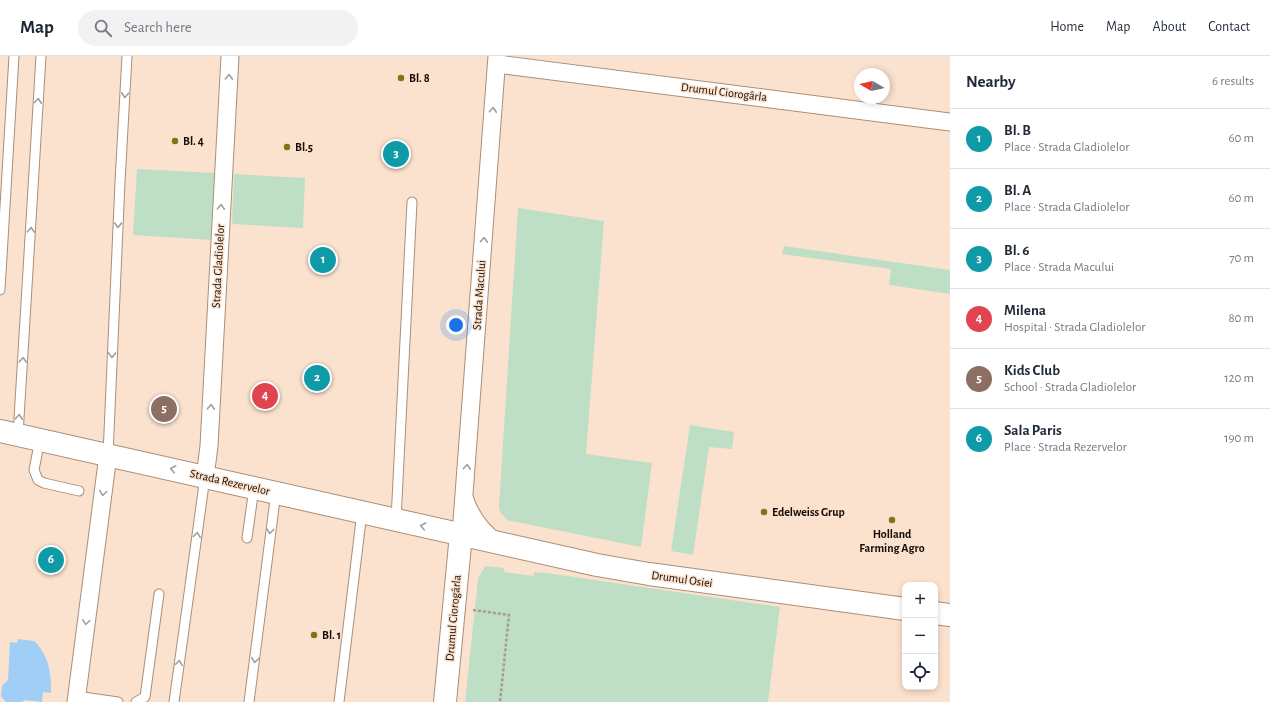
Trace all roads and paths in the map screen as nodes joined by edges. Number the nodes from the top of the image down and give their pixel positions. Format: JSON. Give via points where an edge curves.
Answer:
{"nodes":[{"id":1,"x":14,"y":56,"type":"edge"},
{"id":2,"x":41,"y":56,"type":"edge"},
{"id":3,"x":127,"y":56,"type":"edge"},
{"id":4,"x":230,"y":56,"type":"edge"},
{"id":5,"x":497,"y":60,"type":"edge"},
{"id":6,"x":950,"y":122,"type":"edge"},
{"id":7,"x":412,"y":202,"type":"dead end"},
{"id":8,"x":2,"y":228,"type":"edge"},
{"id":9,"x":0,"y":290,"type":"edge"},
{"id":10,"x":9,"y":433,"type":"edge"},
{"id":11,"x":40,"y":440,"type":"junction"},
{"id":12,"x":108,"y":455,"type":"junction"},
{"id":13,"x":205,"y":477,"type":"junction"},
{"id":14,"x":254,"y":488,"type":"junction"},
{"id":15,"x":79,"y":490,"type":"dead end"},
{"id":16,"x":276,"y":492,"type":"junction"},
{"id":17,"x":464,"y":497,"type":"junction"},
{"id":18,"x":362,"y":512,"type":"junction"},
{"id":19,"x":396,"y":520,"type":"junction"},
{"id":20,"x":461,"y":534,"type":"junction"},
{"id":21,"x":247,"y":538,"type":"dead end"},
{"id":22,"x":496,"y":542,"type":"junction"},
{"id":23,"x":159,"y":594,"type":"dead end"},
{"id":24,"x":454,"y":608,"type":"junction"},
{"id":25,"x":902,"y":609,"type":"edge"},
{"id":26,"x":938,"y":613,"type":"edge"},
{"id":27,"x":950,"y":615,"type":"edge"},
{"id":28,"x":76,"y":699,"type":"edge"},
{"id":29,"x":118,"y":702,"type":"edge"},
{"id":30,"x":136,"y":702,"type":"edge"},
{"id":31,"x":174,"y":702,"type":"edge"},
{"id":32,"x":249,"y":702,"type":"edge"},
{"id":33,"x":339,"y":702,"type":"edge"},
{"id":34,"x":445,"y":702,"type":"edge"},
{"id":35,"x":500,"y":702,"type":"edge"}],
"edges":[{"from":1,"to":8,"type":"lane"},
{"from":10,"to":2,"type":"lane","one_way":true},
{"from":3,"to":12,"type":"lane","one_way":true},
{"from":13,"to":4,"type":"street","name":"Strada Gladiolelor","one_way":true,"via":[[209,446]]},
{"from":5,"to":6,"type":"street","name":"Drumul Ciorogârla"},
{"from":17,"to":5,"type":"street","name":"Strada Macului","one_way":true},
{"from":7,"to":19,"type":"lane"},
{"from":8,"to":9,"type":"lane"},
{"from":10,"to":11,"type":"street","name":"Strada Rezervelor"},
{"from":11,"to":12,"type":"street","name":"Strada Rezervelor"},
{"from":11,"to":15,"type":"lane","via":[[34,470],[38,480]]},
{"from":13,"to":12,"type":"street","name":"Strada Rezervelor","one_way":true},
{"from":12,"to":28,"type":"street","one_way":true},
{"from":13,"to":14,"type":"street","name":"Strada Rezervelor"},
{"from":31,"to":13,"type":"lane","one_way":true},
{"from":14,"to":16,"type":"street","name":"Strada Rezervelor"},
{"from":14,"to":21,"type":"lane"},
{"from":16,"to":18,"type":"street","name":"Strada Rezervelor"},
{"from":16,"to":32,"type":"lane","one_way":true},
{"from":17,"to":20,"type":"street","name":"Strada Macului"},
{"from":17,"to":22,"type":"street","via":[[476,522]]},
{"from":18,"to":19,"type":"street","name":"Strada Rezervelor"},
{"from":18,"to":33,"type":"lane"},
{"from":20,"to":19,"type":"street","name":"Strada Rezervelor","one_way":true},
{"from":20,"to":22,"type":"street","name":"Drumul Osiei"},
{"from":20,"to":24,"type":"street","name":"Drumul Ciorogârla"},
{"from":22,"to":25,"type":"street","name":"Drumul Osiei","via":[[649,574]]},
{"from":23,"to":30,"type":"lane","via":[[145,697]]},
{"from":24,"to":34,"type":"street","name":"Drumul Ciorogârla"},
{"from":24,"to":35,"type":"path","via":[[508,614]]},
{"from":26,"to":27,"type":"street"},
{"from":28,"to":29,"type":"lane"}]}
